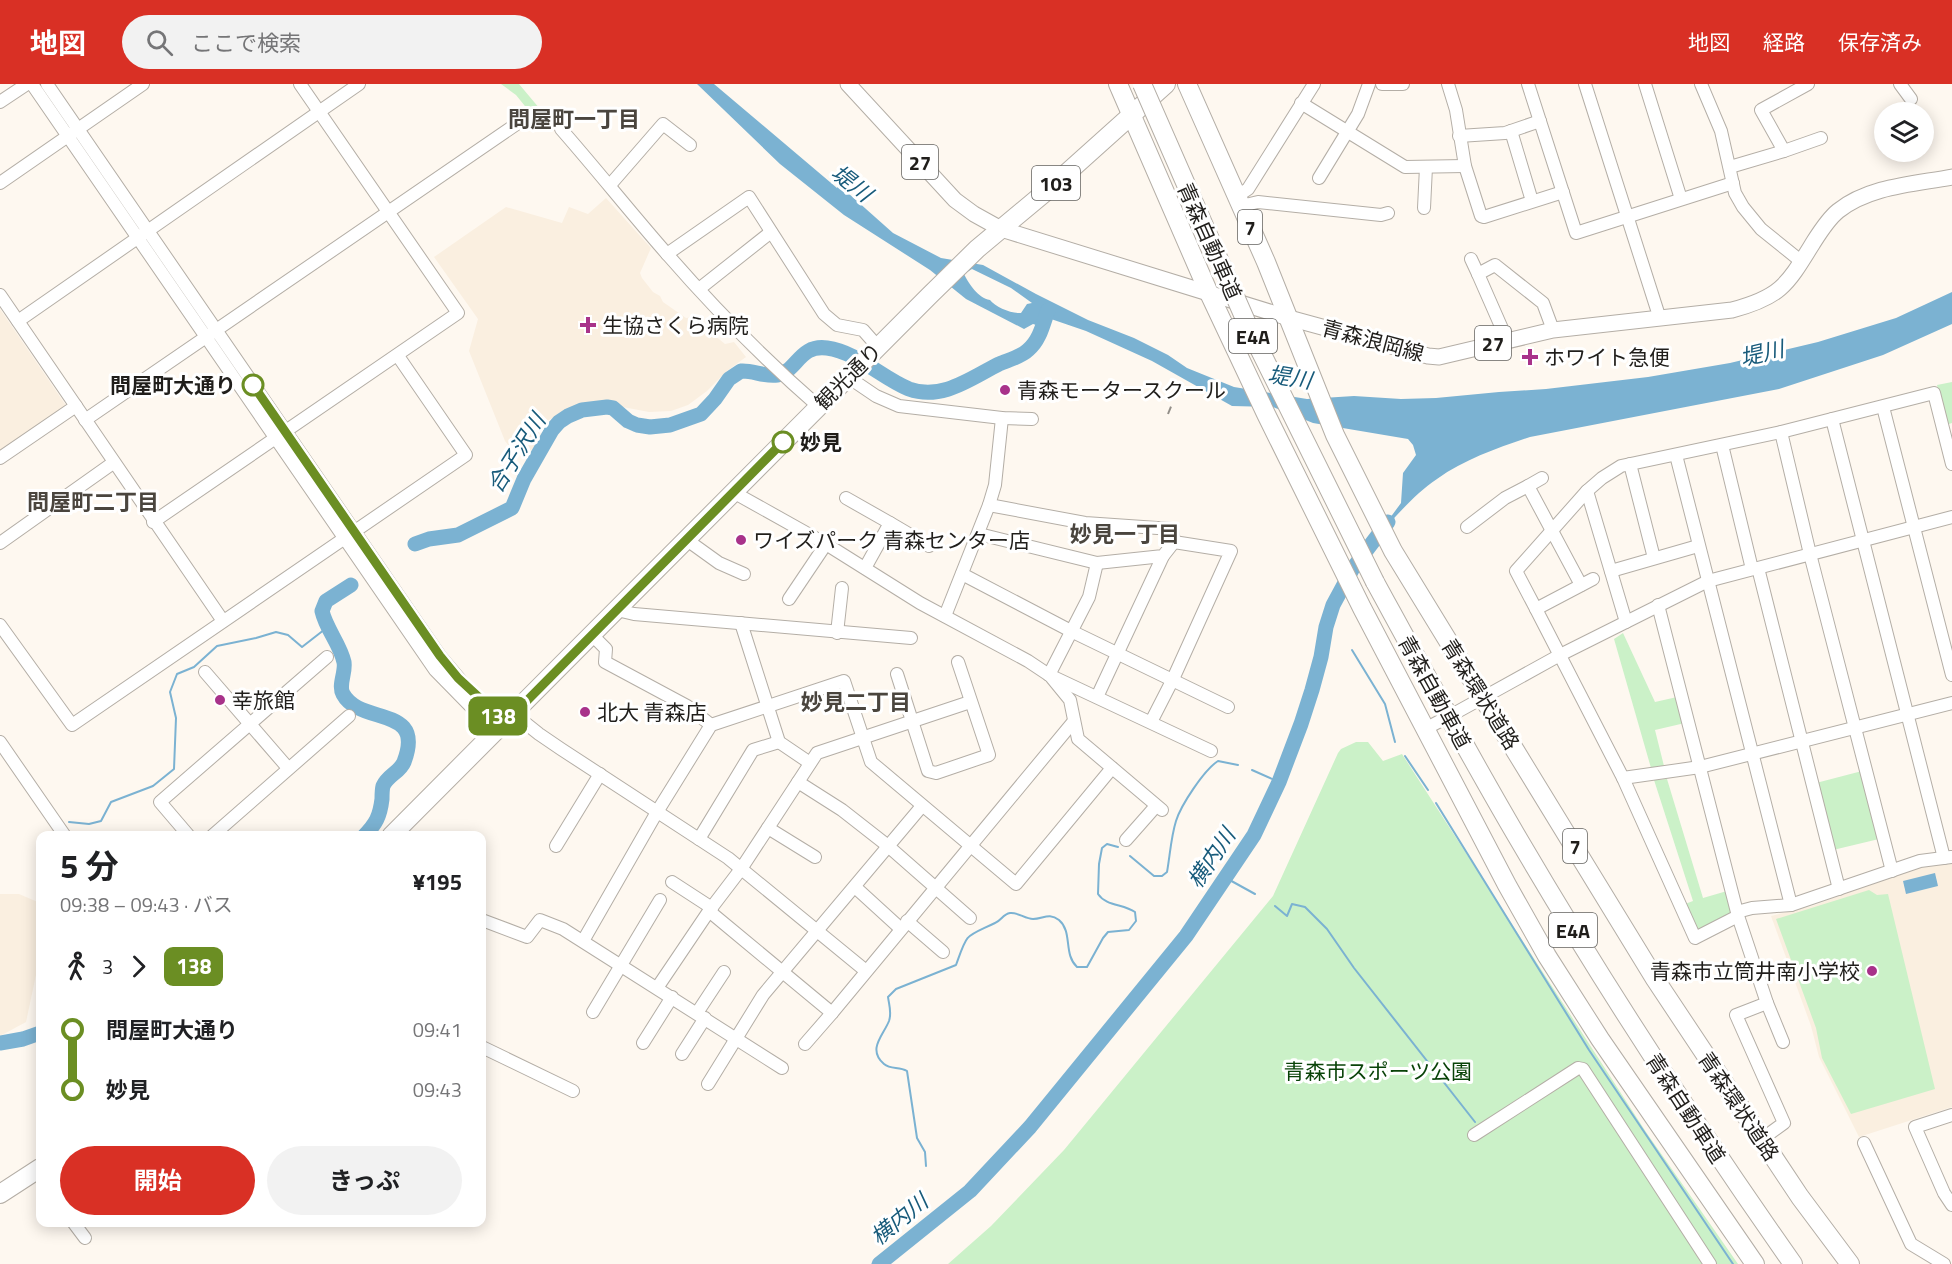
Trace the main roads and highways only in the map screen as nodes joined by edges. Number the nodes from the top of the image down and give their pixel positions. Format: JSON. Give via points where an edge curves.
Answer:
{"nodes":[{"id":1,"x":848,"y":84,"type":"edge"},
{"id":2,"x":1118,"y":84,"type":"edge"},
{"id":3,"x":1142,"y":84,"type":"edge"},
{"id":4,"x":1166,"y":84,"type":"edge"},
{"id":5,"x":1186,"y":84,"type":"edge"},
{"id":6,"x":1132,"y":113,"type":"junction"},
{"id":7,"x":1952,"y":177,"type":"edge"},
{"id":8,"x":1001,"y":229,"type":"junction"},
{"id":9,"x":1208,"y":291,"type":"junction"},
{"id":10,"x":1289,"y":318,"type":"junction"},
{"id":11,"x":396,"y":831,"type":"edge"},
{"id":12,"x":36,"y":1175,"type":"edge"},
{"id":13,"x":1,"y":1196,"type":"edge"},
{"id":14,"x":1755,"y":1264,"type":"edge"},
{"id":15,"x":1793,"y":1264,"type":"edge"},
{"id":16,"x":1850,"y":1264,"type":"edge"}],
"edges":[{"from":1,"to":8,"type":"main road","name":"青森浪岡線","number":"27","via":[[956,200]]},
{"from":2,"to":6,"type":"highway"},
{"from":3,"to":15,"type":"highway","name":"青森自動車道","number":"E4A","bridge":true,"via":[[1248,326],[1375,582],[1493,795],[1589,956],[1697,1125]]},
{"from":4,"to":6,"type":"highway","name":"観光通り","number":"103"},
{"from":5,"to":10,"type":"highway","name":"青森環状道路","number":"7"},
{"from":6,"to":8,"type":"highway","name":"観光通り","number":"103"},
{"from":6,"to":9,"type":"highway"},
{"from":7,"to":10,"type":"main road","name":"青森浪岡線","number":"27","via":[[1870,194],[1849,203],[1828,221],[1785,286],[1773,295],[1732,310],[1553,330],[1439,357]]},
{"from":8,"to":9,"type":"main road","name":"青森浪岡線","number":"27"},
{"from":8,"to":11,"type":"highway","name":"観光通り","number":"103","via":[[818,405]]},
{"from":9,"to":10,"type":"main road","name":"青森浪岡線","number":"27"},
{"from":9,"to":14,"type":"highway","via":[[1362,608],[1433,725],[1507,885],[1600,1039]]},
{"from":10,"to":16,"type":"highway","name":"青森環状道路","number":"7","via":[[1335,435],[1393,551],[1655,979],[1800,1197]]},
{"from":12,"to":13,"type":"highway"}]}
